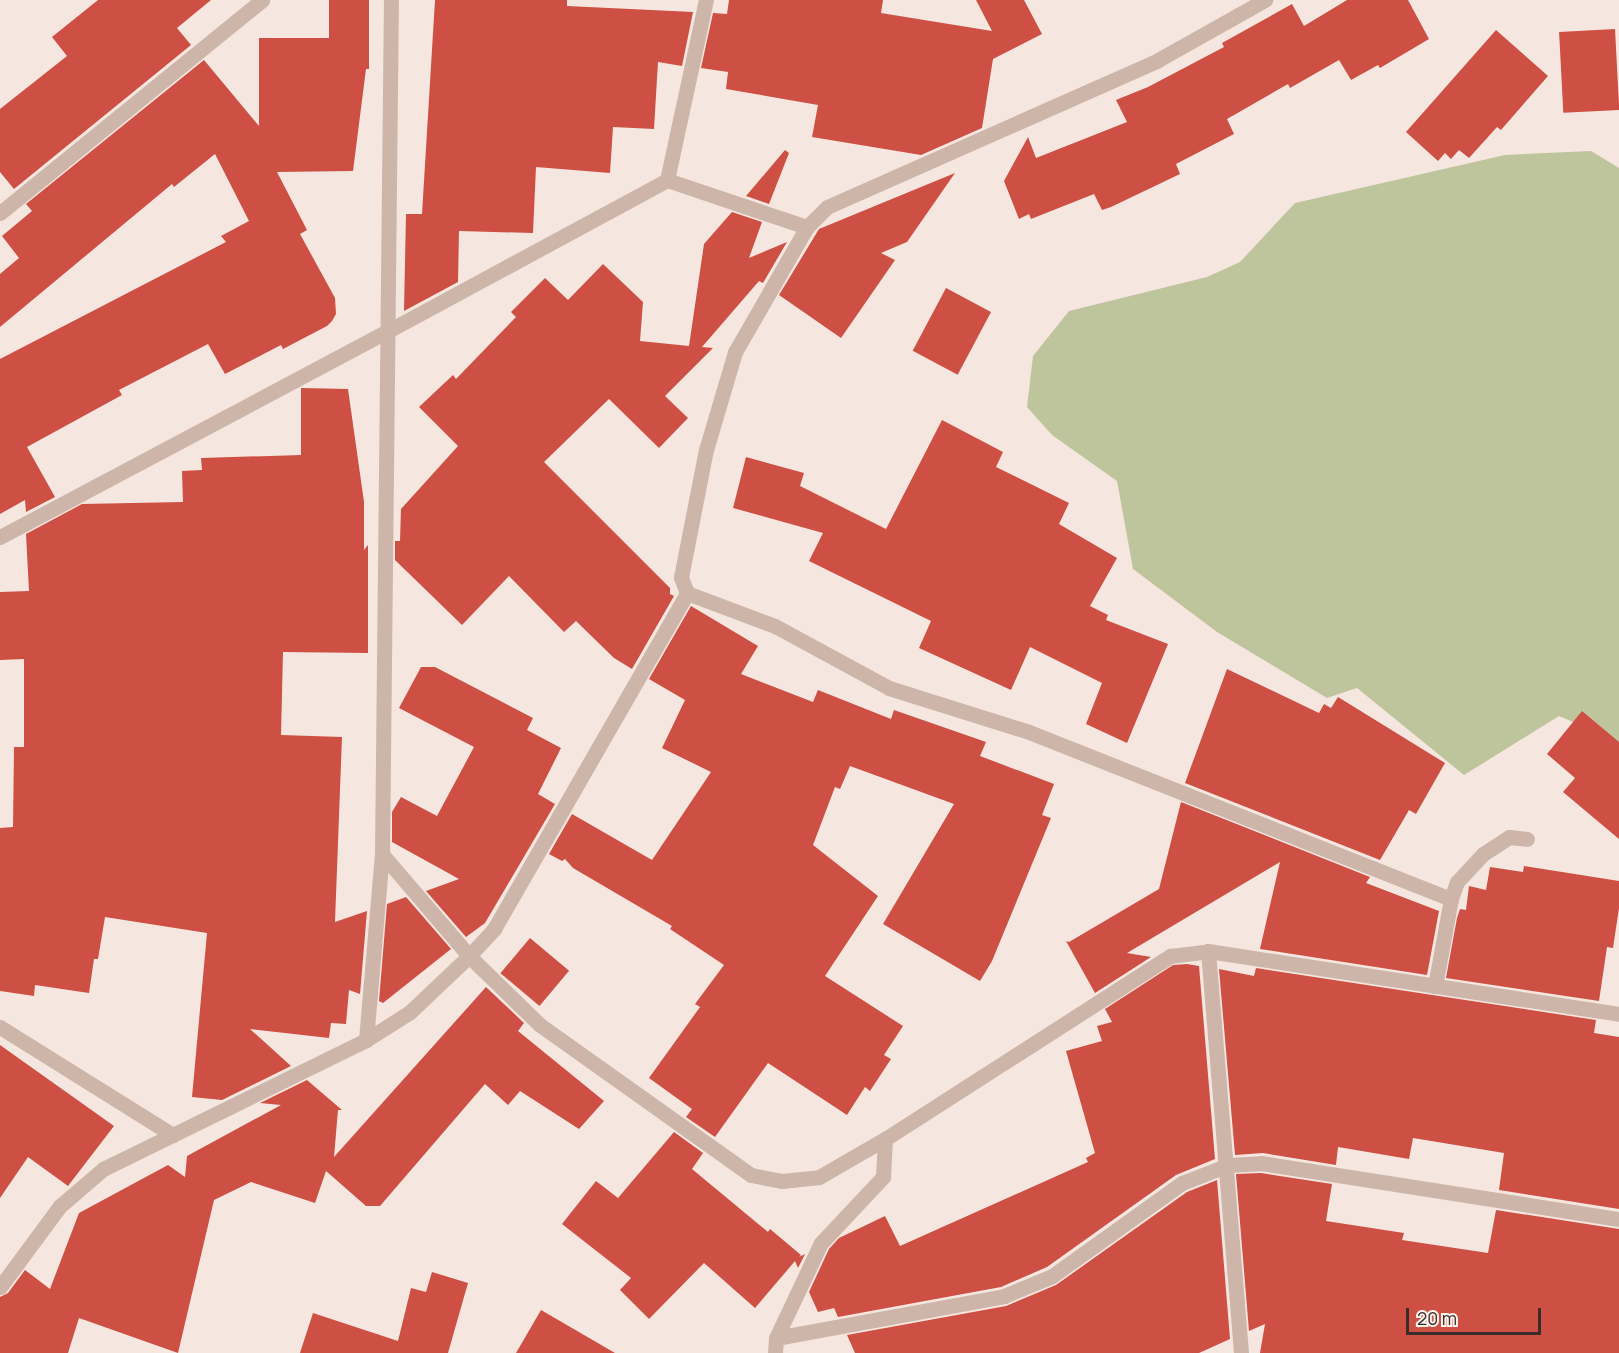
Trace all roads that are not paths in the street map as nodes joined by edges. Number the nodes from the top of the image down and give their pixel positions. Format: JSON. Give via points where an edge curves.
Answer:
{"nodes":[{"id":1,"x":262,"y":0,"type":"edge"},
{"id":2,"x":391,"y":0,"type":"edge"},
{"id":3,"x":705,"y":0,"type":"edge"},
{"id":4,"x":1265,"y":0,"type":"edge"},
{"id":5,"x":667,"y":180,"type":"junction"},
{"id":6,"x":0,"y":213,"type":"edge"},
{"id":7,"x":807,"y":227,"type":"junction"},
{"id":8,"x":388,"y":332,"type":"junction"},
{"id":9,"x":0,"y":537,"type":"edge"},
{"id":10,"x":687,"y":593,"type":"junction"},
{"id":11,"x":1527,"y":839,"type":"dead end"},
{"id":12,"x":381,"y":854,"type":"junction"},
{"id":13,"x":1451,"y":899,"type":"junction"},
{"id":14,"x":1208,"y":951,"type":"junction"},
{"id":15,"x":469,"y":956,"type":"junction"},
{"id":16,"x":1435,"y":986,"type":"junction"},
{"id":17,"x":1619,"y":1014,"type":"edge"},
{"id":18,"x":0,"y":1027,"type":"edge"},
{"id":19,"x":366,"y":1040,"type":"junction"},
{"id":20,"x":174,"y":1135,"type":"junction"},
{"id":21,"x":885,"y":1139,"type":"junction"},
{"id":22,"x":1228,"y":1166,"type":"junction"},
{"id":23,"x":1619,"y":1219,"type":"edge"},
{"id":24,"x":0,"y":1287,"type":"edge"},
{"id":25,"x":776,"y":1346,"type":"edge"},
{"id":26,"x":1241,"y":1353,"type":"edge"}],
"edges":[{"from":1,"to":6,"type":"street"},
{"from":2,"to":8,"type":"street"},
{"from":3,"to":5,"type":"street"},
{"from":4,"to":7,"type":"street","via":[[1158,60],[827,207]]},
{"from":5,"to":7,"type":"street"},
{"from":5,"to":8,"type":"street"},
{"from":7,"to":10,"type":"street","via":[[735,352],[706,450],[681,577]]},
{"from":8,"to":9,"type":"street"},
{"from":8,"to":12,"type":"street"},
{"from":10,"to":13,"type":"street","via":[[775,626],[889,688],[1029,732]]},
{"from":10,"to":15,"type":"street","via":[[494,929]]},
{"from":11,"to":13,"type":"street","via":[[1509,837],[1483,854],[1457,882]]},
{"from":12,"to":15,"type":"street"},
{"from":12,"to":19,"type":"street"},
{"from":13,"to":16,"type":"street"},
{"from":14,"to":16,"type":"street"},
{"from":14,"to":21,"type":"street","via":[[1170,956]]},
{"from":14,"to":22,"type":"street"},
{"from":15,"to":19,"type":"street","via":[[410,1012]]},
{"from":15,"to":21,"type":"street","via":[[540,1025],[751,1175],[782,1181],[819,1178]]},
{"from":16,"to":17,"type":"street"},
{"from":18,"to":20,"type":"street"},
{"from":19,"to":20,"type":"street"},
{"from":20,"to":24,"type":"street","via":[[103,1169],[60,1206]]},
{"from":21,"to":25,"type":"street","via":[[883,1177],[821,1243]]},
{"from":22,"to":23,"type":"street","via":[[1261,1163]]},
{"from":22,"to":25,"type":"street","via":[[1182,1183],[1052,1276],[1004,1296]]},
{"from":22,"to":26,"type":"street"}]}
